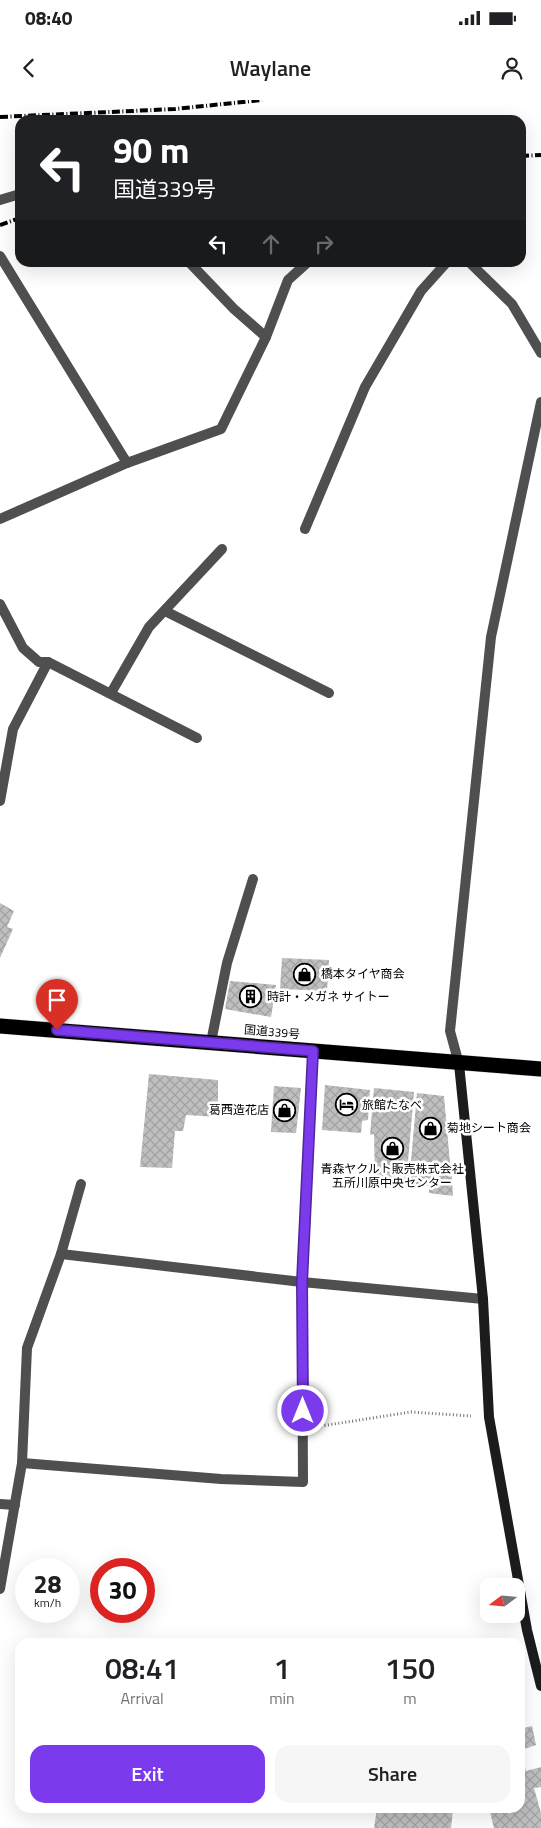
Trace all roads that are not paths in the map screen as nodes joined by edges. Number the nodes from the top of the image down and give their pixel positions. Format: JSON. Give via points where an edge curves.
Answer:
{"nodes":[{"id":1,"x":15,"y":196,"type":"edge"},
{"id":2,"x":0,"y":200,"type":"edge"},
{"id":3,"x":0,"y":256,"type":"edge"},
{"id":4,"x":194,"y":267,"type":"edge"},
{"id":5,"x":302,"y":267,"type":"edge"},
{"id":6,"x":443,"y":267,"type":"edge"},
{"id":7,"x":474,"y":267,"type":"edge"},
{"id":8,"x":266,"y":337,"type":"junction"},
{"id":9,"x":541,"y":353,"type":"edge"},
{"id":10,"x":541,"y":402,"type":"edge"},
{"id":11,"x":127,"y":463,"type":"junction"},
{"id":12,"x":0,"y":519,"type":"edge"},
{"id":13,"x":305,"y":529,"type":"dead end"},
{"id":14,"x":222,"y":549,"type":"dead end"},
{"id":15,"x":0,"y":604,"type":"edge"},
{"id":16,"x":165,"y":611,"type":"junction"},
{"id":17,"x":48,"y":662,"type":"junction"},
{"id":18,"x":111,"y":693,"type":"junction"},
{"id":19,"x":329,"y":693,"type":"dead end"},
{"id":20,"x":197,"y":738,"type":"dead end"},
{"id":21,"x":0,"y":801,"type":"edge"},
{"id":22,"x":253,"y":879,"type":"dead end"},
{"id":23,"x":0,"y":1026,"type":"edge"},
{"id":24,"x":211,"y":1042,"type":"junction"},
{"id":25,"x":313,"y":1051,"type":"junction"},
{"id":26,"x":459,"y":1064,"type":"junction"},
{"id":27,"x":541,"y":1069,"type":"edge"},
{"id":28,"x":81,"y":1184,"type":"dead end"},
{"id":29,"x":61,"y":1254,"type":"junction"},
{"id":30,"x":302,"y":1282,"type":"junction"},
{"id":31,"x":483,"y":1299,"type":"junction"},
{"id":32,"x":22,"y":1463,"type":"junction"},
{"id":33,"x":0,"y":1504,"type":"edge"},
{"id":34,"x":15,"y":1506,"type":"junction"},
{"id":35,"x":0,"y":1589,"type":"edge"},
{"id":36,"x":541,"y":1686,"type":"edge"}],
"edges":[{"from":1,"to":2,"type":"street"},
{"from":3,"to":11,"type":"street"},
{"from":4,"to":8,"type":"street"},
{"from":5,"to":8,"type":"street","via":[[288,280]]},
{"from":6,"to":13,"type":"street","via":[[421,291],[365,387]]},
{"from":7,"to":9,"type":"street","via":[[512,304]]},
{"from":8,"to":11,"type":"street","via":[[221,429]]},
{"from":10,"to":26,"type":"street","via":[[491,637],[450,1031]]},
{"from":11,"to":12,"type":"street"},
{"from":14,"to":16,"type":"street"},
{"from":15,"to":17,"type":"street","via":[[23,648],[38,662]]},
{"from":16,"to":18,"type":"street","via":[[149,627]]},
{"from":16,"to":19,"type":"street"},
{"from":17,"to":18,"type":"street"},
{"from":17,"to":21,"type":"street","via":[[13,729]]},
{"from":18,"to":20,"type":"street"},
{"from":22,"to":24,"type":"street","via":[[226,963]]},
{"from":23,"to":24,"type":"highway","name":"国道339号"},
{"from":24,"to":25,"type":"highway","name":"国道339号"},
{"from":25,"to":26,"type":"highway","name":"国道339号"},
{"from":25,"to":30,"type":"street"},
{"from":26,"to":27,"type":"highway","name":"国道339号"},
{"from":26,"to":31,"type":"street"},
{"from":28,"to":29,"type":"street"},
{"from":29,"to":30,"type":"street"},
{"from":29,"to":32,"type":"street","via":[[27,1348]]},
{"from":30,"to":31,"type":"street"},
{"from":30,"to":32,"type":"street","via":[[303,1482],[221,1479]]},
{"from":31,"to":36,"type":"street","via":[[489,1417],[527,1630]]},
{"from":32,"to":34,"type":"street"},
{"from":33,"to":34,"type":"street"},
{"from":34,"to":35,"type":"street"}]}
